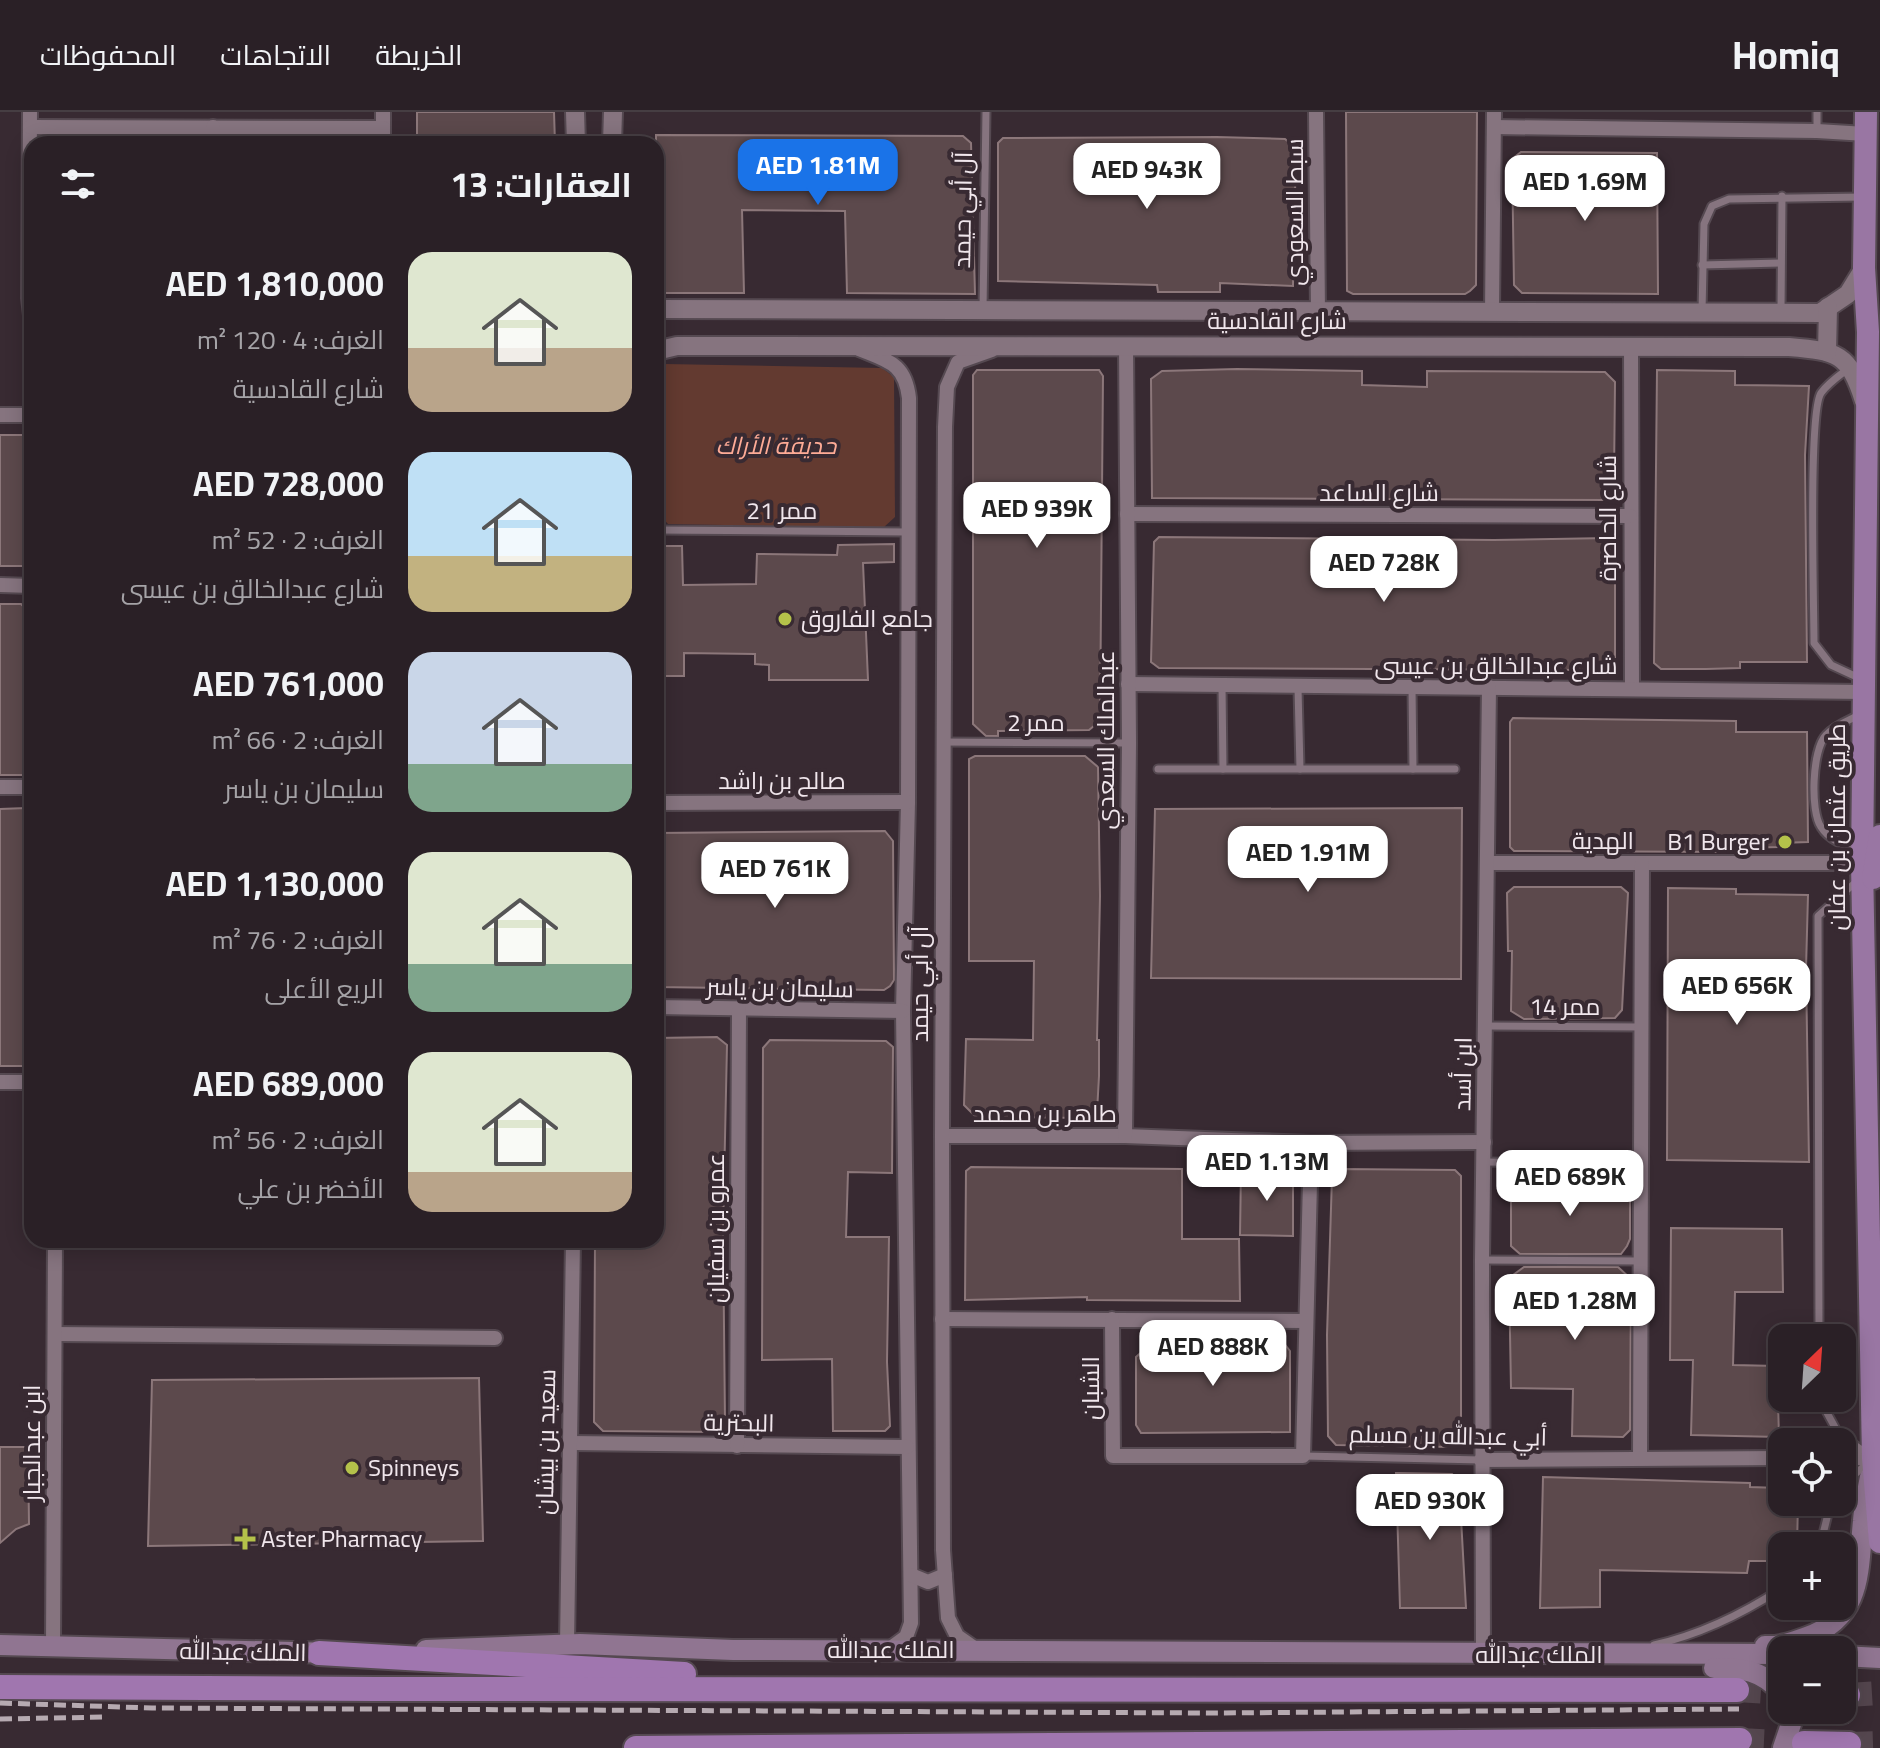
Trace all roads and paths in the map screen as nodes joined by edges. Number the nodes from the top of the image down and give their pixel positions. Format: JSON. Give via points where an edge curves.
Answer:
{"nodes":[{"id":1,"x":383,"y":112,"type":"edge"},
{"id":2,"x":575,"y":112,"type":"edge"},
{"id":3,"x":613,"y":112,"type":"edge"},
{"id":4,"x":986,"y":112,"type":"edge"},
{"id":5,"x":1316,"y":112,"type":"edge"},
{"id":6,"x":1638,"y":112,"type":"edge"},
{"id":7,"x":1817,"y":112,"type":"edge"},
{"id":8,"x":30,"y":119,"type":"edge"},
{"id":9,"x":1494,"y":119,"type":"edge"},
{"id":10,"x":1866,"y":123,"type":"edge"},
{"id":11,"x":213,"y":127,"type":"junction"},
{"id":12,"x":383,"y":128,"type":"junction"},
{"id":13,"x":1637,"y":129,"type":"junction"},
{"id":14,"x":1817,"y":131,"type":"junction"},
{"id":15,"x":213,"y":136,"type":"edge"},
{"id":16,"x":383,"y":136,"type":"edge"},
{"id":17,"x":576,"y":136,"type":"edge"},
{"id":18,"x":612,"y":136,"type":"edge"},
{"id":19,"x":1782,"y":196,"type":"junction"},
{"id":20,"x":1864,"y":197,"type":"junction"},
{"id":21,"x":1780,"y":263,"type":"junction"},
{"id":22,"x":1702,"y":265,"type":"junction"},
{"id":23,"x":1864,"y":268,"type":"junction"},
{"id":24,"x":1828,"y":307,"type":"junction"},
{"id":25,"x":664,"y":309,"type":"edge"},
{"id":26,"x":983,"y":309,"type":"junction"},
{"id":27,"x":1492,"y":312,"type":"junction"},
{"id":28,"x":1318,"y":313,"type":"junction"},
{"id":29,"x":1701,"y":314,"type":"junction"},
{"id":30,"x":1781,"y":314,"type":"junction"},
{"id":31,"x":1868,"y":332,"type":"junction"},
{"id":32,"x":1009,"y":345,"type":"junction"},
{"id":33,"x":1126,"y":345,"type":"junction"},
{"id":34,"x":852,"y":346,"type":"junction"},
{"id":35,"x":1631,"y":347,"type":"junction"},
{"id":36,"x":664,"y":349,"type":"edge"},
{"id":37,"x":1827,"y":352,"type":"junction"},
{"id":38,"x":1850,"y":367,"type":"junction"},
{"id":39,"x":1880,"y":384,"type":"edge"},
{"id":40,"x":1865,"y":407,"type":"junction"},
{"id":41,"x":0,"y":415,"type":"edge"},
{"id":42,"x":24,"y":415,"type":"edge"},
{"id":43,"x":1127,"y":514,"type":"junction"},
{"id":44,"x":1630,"y":516,"type":"junction"},
{"id":45,"x":664,"y":530,"type":"edge"},
{"id":46,"x":908,"y":532,"type":"junction"},
{"id":47,"x":0,"y":585,"type":"edge"},
{"id":48,"x":24,"y":586,"type":"edge"},
{"id":49,"x":1128,"y":684,"type":"junction"},
{"id":50,"x":1222,"y":686,"type":"junction"},
{"id":51,"x":1489,"y":687,"type":"junction"},
{"id":52,"x":1298,"y":688,"type":"junction"},
{"id":53,"x":1412,"y":688,"type":"junction"},
{"id":54,"x":1632,"y":688,"type":"junction"},
{"id":55,"x":1864,"y":695,"type":"junction"},
{"id":56,"x":943,"y":742,"type":"junction"},
{"id":57,"x":1129,"y":743,"type":"junction"},
{"id":58,"x":1158,"y":769,"type":"dead end"},
{"id":59,"x":1223,"y":769,"type":"junction"},
{"id":60,"x":1300,"y":769,"type":"junction"},
{"id":61,"x":1413,"y":769,"type":"junction"},
{"id":62,"x":1455,"y":769,"type":"dead end"},
{"id":63,"x":0,"y":787,"type":"edge"},
{"id":64,"x":24,"y":787,"type":"edge"},
{"id":65,"x":908,"y":802,"type":"junction"},
{"id":66,"x":664,"y":803,"type":"edge"},
{"id":67,"x":1880,"y":836,"type":"edge"},
{"id":68,"x":1487,"y":863,"type":"junction"},
{"id":69,"x":1642,"y":864,"type":"junction"},
{"id":70,"x":1862,"y":864,"type":"junction"},
{"id":71,"x":1862,"y":943,"type":"junction"},
{"id":72,"x":664,"y":1007,"type":"edge"},
{"id":73,"x":739,"y":1010,"type":"junction"},
{"id":74,"x":903,"y":1011,"type":"junction"},
{"id":75,"x":1486,"y":1026,"type":"junction"},
{"id":76,"x":1643,"y":1027,"type":"junction"},
{"id":77,"x":0,"y":1082,"type":"edge"},
{"id":78,"x":24,"y":1082,"type":"edge"},
{"id":79,"x":942,"y":1136,"type":"junction"},
{"id":80,"x":1125,"y":1136,"type":"junction"},
{"id":81,"x":1484,"y":1142,"type":"junction"},
{"id":82,"x":1311,"y":1143,"type":"junction"},
{"id":83,"x":1483,"y":1162,"type":"junction"},
{"id":84,"x":1642,"y":1164,"type":"junction"},
{"id":85,"x":55,"y":1248,"type":"edge"},
{"id":86,"x":573,"y":1248,"type":"edge"},
{"id":87,"x":1482,"y":1260,"type":"junction"},
{"id":88,"x":1639,"y":1261,"type":"junction"},
{"id":89,"x":942,"y":1319,"type":"junction"},
{"id":90,"x":1112,"y":1319,"type":"junction"},
{"id":91,"x":1306,"y":1321,"type":"junction"},
{"id":92,"x":1819,"y":1324,"type":"edge"},
{"id":93,"x":55,"y":1334,"type":"junction"},
{"id":94,"x":495,"y":1338,"type":"dead end"},
{"id":95,"x":1827,"y":1412,"type":"edge"},
{"id":96,"x":571,"y":1443,"type":"junction"},
{"id":97,"x":737,"y":1446,"type":"junction"},
{"id":98,"x":907,"y":1447,"type":"junction"},
{"id":99,"x":1113,"y":1456,"type":"joint"},
{"id":100,"x":1303,"y":1456,"type":"junction"},
{"id":101,"x":1640,"y":1458,"type":"junction"},
{"id":102,"x":1768,"y":1458,"type":"edge"},
{"id":103,"x":1856,"y":1458,"type":"edge"},
{"id":104,"x":1873,"y":1458,"type":"junction"},
{"id":105,"x":1481,"y":1460,"type":"junction"},
{"id":106,"x":1856,"y":1473,"type":"edge"},
{"id":107,"x":1880,"y":1542,"type":"edge"},
{"id":108,"x":911,"y":1575,"type":"junction"},
{"id":109,"x":945,"y":1575,"type":"junction"},
{"id":110,"x":1768,"y":1596,"type":"edge"},
{"id":111,"x":0,"y":1645,"type":"edge"},
{"id":112,"x":567,"y":1645,"type":"junction"},
{"id":113,"x":53,"y":1647,"type":"junction"},
{"id":114,"x":978,"y":1650,"type":"junction"},
{"id":115,"x":887,"y":1651,"type":"junction"},
{"id":116,"x":1631,"y":1651,"type":"junction"},
{"id":117,"x":319,"y":1653,"type":"junction"},
{"id":118,"x":1487,"y":1654,"type":"junction"},
{"id":119,"x":1768,"y":1654,"type":"edge"},
{"id":120,"x":1548,"y":1655,"type":"junction"},
{"id":121,"x":1856,"y":1657,"type":"edge"},
{"id":122,"x":1880,"y":1658,"type":"edge"},
{"id":123,"x":1768,"y":1679,"type":"edge"},
{"id":124,"x":0,"y":1687,"type":"edge"},
{"id":125,"x":773,"y":1688,"type":"junction"},
{"id":126,"x":1737,"y":1690,"type":"tunnel mouth"},
{"id":127,"x":1791,"y":1724,"type":"edge"},
{"id":128,"x":1740,"y":1740,"type":"dead end"},
{"id":129,"x":1849,"y":1744,"type":"dead end"},
{"id":130,"x":1794,"y":1746,"type":"edge"},
{"id":131,"x":636,"y":1748,"type":"edge"}],
"edges":[{"from":1,"to":12,"type":"street"},
{"from":2,"to":17,"type":"street"},
{"from":3,"to":18,"type":"street"},
{"from":4,"to":26,"type":"lane","name":"آل أبي حيمد"},
{"from":5,"to":28,"type":"street","name":"سبط السعودي"},
{"from":6,"to":13,"type":"street"},
{"from":7,"to":14,"type":"lane"},
{"from":8,"to":11,"type":"street"},
{"from":9,"to":13,"type":"street"},
{"from":9,"to":27,"type":"street"},
{"from":10,"to":14,"type":"street"},
{"from":10,"to":20,"type":"main road","name":"طريق عثمان بن عفان"},
{"from":11,"to":12,"type":"street"},
{"from":11,"to":15,"type":"street"},
{"from":12,"to":16,"type":"street"},
{"from":13,"to":14,"type":"street"},
{"from":19,"to":20,"type":"lane"},
{"from":19,"to":21,"type":"lane"},
{"from":19,"to":22,"type":"lane","via":[[1729,199],[1712,206],[1704,224]]},
{"from":20,"to":23,"type":"main road","name":"طريق عثمان بن عفان"},
{"from":21,"to":22,"type":"lane"},
{"from":21,"to":30,"type":"lane"},
{"from":22,"to":29,"type":"lane"},
{"from":23,"to":24,"type":"street","via":[[1848,294]]},
{"from":23,"to":31,"type":"main road","name":"طريق عثمان بن عفان"},
{"from":24,"to":30,"type":"street","name":"شارع القادسية","via":[[1820,313]]},
{"from":24,"to":37,"type":"street"},
{"from":25,"to":26,"type":"street","name":"شارع القادسية"},
{"from":26,"to":28,"type":"street","name":"شارع القادسية"},
{"from":27,"to":28,"type":"street","name":"شارع القادسية"},
{"from":27,"to":29,"type":"street","name":"شارع القادسية"},
{"from":29,"to":30,"type":"street","name":"شارع القادسية"},
{"from":31,"to":39,"type":"main road"},
{"from":31,"to":40,"type":"main road","name":"طريق عثمان بن عفان"},
{"from":32,"to":33,"type":"street","name":"شارع القادسية"},
{"from":32,"to":34,"type":"street","name":"شارع القادسية"},
{"from":32,"to":56,"type":"street","name":"آل أبي حيمد","via":[[958,362],[947,387]]},
{"from":33,"to":35,"type":"street","name":"شارع القادسية"},
{"from":33,"to":43,"type":"street","name":"عبدالملك السعدي"},
{"from":34,"to":36,"type":"street","name":"شارع القادسية"},
{"from":34,"to":46,"type":"street","name":"آل أبي حيمد","via":[[894,364],[908,387]]},
{"from":35,"to":37,"type":"street","name":"شارع القادسية","via":[[1789,347]]},
{"from":35,"to":44,"type":"street","name":"شارع الحاصرة"},
{"from":37,"to":38,"type":"street","name":"شارع القادسية"},
{"from":38,"to":40,"type":"street"},
{"from":38,"to":55,"type":"lane","via":[[1817,403],[1814,643]]},
{"from":40,"to":55,"type":"main road","name":"طريق عثمان بن عفان"},
{"from":41,"to":42,"type":"street"},
{"from":43,"to":44,"type":"street","name":"شارع الساعد"},
{"from":43,"to":49,"type":"street","name":"عبدالملك السعدي"},
{"from":44,"to":54,"type":"street","name":"شارع الحاصرة"},
{"from":45,"to":46,"type":"lane","name":"ممر 21"},
{"from":46,"to":65,"type":"street","name":"آل أبي حيمد"},
{"from":47,"to":48,"type":"street"},
{"from":49,"to":50,"type":"street","name":"شارع عبدالخالق بن عيسى"},
{"from":49,"to":57,"type":"street","name":"عبدالملك السعدي"},
{"from":50,"to":52,"type":"street","name":"شارع عبدالخالق بن عيسى"},
{"from":50,"to":59,"type":"lane"},
{"from":51,"to":53,"type":"street","name":"شارع عبدالخالق بن عيسى"},
{"from":51,"to":54,"type":"street","name":"شارع عبدالخالق بن عيسى"},
{"from":51,"to":68,"type":"street","name":"ابن أسد"},
{"from":52,"to":53,"type":"street","name":"شارع عبدالخالق بن عيسى"},
{"from":52,"to":60,"type":"lane"},
{"from":53,"to":61,"type":"lane"},
{"from":54,"to":55,"type":"street","name":"شارع عبدالخالق بن عيسى"},
{"from":55,"to":70,"type":"main road","name":"طريق عثمان بن عفان"},
{"from":55,"to":70,"type":"lane","via":[[1826,735],[1815,756],[1813,785],[1819,826]]},
{"from":56,"to":57,"type":"lane","name":"ممر 2"},
{"from":56,"to":79,"type":"street","name":"آل أبي حيمد"},
{"from":57,"to":80,"type":"street","name":"عبدالملك السعدي"},
{"from":58,"to":59,"type":"lane"},
{"from":59,"to":60,"type":"lane"},
{"from":60,"to":61,"type":"lane"},
{"from":61,"to":62,"type":"lane"},
{"from":63,"to":64,"type":"street"},
{"from":65,"to":66,"type":"street","name":"صالح بن راشد"},
{"from":65,"to":74,"type":"street","name":"آل أبي حيمد"},
{"from":67,"to":71,"type":"main road"},
{"from":68,"to":69,"type":"street","name":"الهدية"},
{"from":68,"to":75,"type":"street","name":"ابن أسد"},
{"from":69,"to":70,"type":"street","name":"الهدية"},
{"from":69,"to":76,"type":"street"},
{"from":70,"to":71,"type":"main road","name":"طريق عثمان بن عفان"},
{"from":70,"to":92,"type":"lane","via":[[1818,916]]},
{"from":71,"to":104,"type":"main road","name":"طريق عثمان بن عفان"},
{"from":72,"to":73,"type":"street","name":"سليمان بن ياسر"},
{"from":73,"to":74,"type":"street","name":"سليمان بن ياسر"},
{"from":73,"to":97,"type":"street","name":"عمرو بن سفيان"},
{"from":74,"to":98,"type":"street","name":"آل أبي حيمد"},
{"from":75,"to":76,"type":"lane","name":"ممر 14"},
{"from":75,"to":81,"type":"street","name":"ابن أسد"},
{"from":76,"to":84,"type":"street"},
{"from":77,"to":78,"type":"street"},
{"from":79,"to":80,"type":"street","name":"طاهر بن محمد"},
{"from":79,"to":89,"type":"street","name":"آل أبي حيمد"},
{"from":80,"to":82,"type":"street","name":"طاهر بن محمد"},
{"from":81,"to":82,"type":"street","name":"طاهر بن محمد"},
{"from":81,"to":83,"type":"street","name":"ابن أسد"},
{"from":82,"to":91,"type":"street"},
{"from":83,"to":84,"type":"lane"},
{"from":83,"to":87,"type":"street","name":"ابن أسد"},
{"from":84,"to":88,"type":"street"},
{"from":85,"to":93,"type":"street","name":"ابن عبدالجبار"},
{"from":86,"to":96,"type":"street","name":"سعيد بن بيشان"},
{"from":87,"to":88,"type":"lane"},
{"from":87,"to":105,"type":"street","name":"ابن أسد"},
{"from":88,"to":101,"type":"street"},
{"from":89,"to":90,"type":"street"},
{"from":89,"to":109,"type":"street","name":"آل أبي حيمد"},
{"from":90,"to":91,"type":"street"},
{"from":90,"to":99,"type":"street","name":"الشبان"},
{"from":91,"to":100,"type":"street"},
{"from":93,"to":94,"type":"street"},
{"from":93,"to":113,"type":"street","name":"ابن عبدالجبار"},
{"from":95,"to":104,"type":"lane","via":[[1838,1433]]},
{"from":96,"to":97,"type":"street","name":"البحترية"},
{"from":96,"to":112,"type":"street","name":"سعيد بن بيشان"},
{"from":97,"to":98,"type":"street","name":"البحترية"},
{"from":98,"to":108,"type":"street","name":"آل أبي حيمد"},
{"from":99,"to":100,"type":"street","name":"أبي عبدالله بن مسلم"},
{"from":100,"to":105,"type":"lane","name":"أبي عبدالله بن مسلم"},
{"from":101,"to":102,"type":"street","name":"أبي عبدالله بن مسلم"},
{"from":101,"to":105,"type":"street","name":"أبي عبدالله بن مسلم"},
{"from":103,"to":104,"type":"street"},
{"from":104,"to":106,"type":"lane"},
{"from":104,"to":107,"type":"main road","name":"طريق عثمان بن عفان"},
{"from":104,"to":116,"type":"main road","via":[[1858,1583],[1849,1604],[1826,1630],[1779,1647]]},
{"from":105,"to":118,"type":"street","name":"ابن أسد"},
{"from":108,"to":109,"type":"street","via":[[928,1582]]},
{"from":108,"to":115,"type":"street","name":"آل أبي حيمد","via":[[911,1623],[906,1637]]},
{"from":109,"to":114,"type":"street","name":"آل أبي حيمد","via":[[948,1618],[957,1636]]},
{"from":110,"to":116,"type":"lane","via":[[1692,1636]]},
{"from":111,"to":113,"type":"main road","name":"الملك عبدالله"},
{"from":112,"to":115,"type":"main road","name":"الملك عبدالله"},
{"from":112,"to":117,"type":"main road","name":"الملك عبدالله"},
{"from":113,"to":117,"type":"main road","name":"الملك عبدالله"},
{"from":114,"to":115,"type":"main road","name":"الملك عبدالله"},
{"from":114,"to":118,"type":"main road","name":"الملك عبدالله"},
{"from":116,"to":120,"type":"main road"},
{"from":117,"to":125,"type":"highway","via":[[638,1670]]},
{"from":118,"to":120,"type":"main road","name":"الملك عبدالله"},
{"from":118,"to":123,"type":"main road","via":[[1546,1667],[1739,1668]]},
{"from":119,"to":120,"type":"main road","name":"الملك عبدالله"},
{"from":121,"to":122,"type":"main road"},
{"from":124,"to":125,"type":"highway","name":"الملك عبدالله"},
{"from":125,"to":126,"type":"highway","name":"الملك عبدالله"},
{"from":127,"to":130,"type":"main road"},
{"from":128,"to":131,"type":"highway"},
{"from":129,"to":130,"type":"highway"}]}
